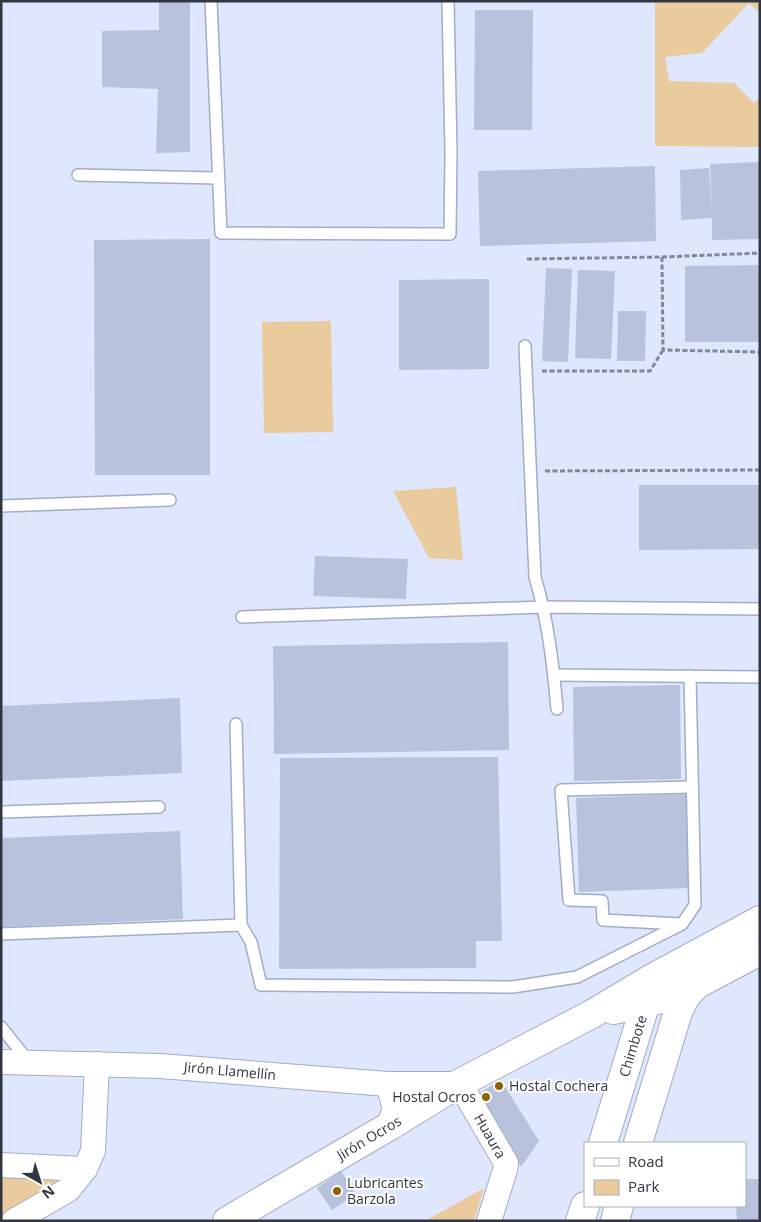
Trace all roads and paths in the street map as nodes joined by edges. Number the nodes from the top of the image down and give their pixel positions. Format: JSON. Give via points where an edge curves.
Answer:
{"nodes":[{"id":1,"x":211,"y":1,"type":"edge"},
{"id":2,"x":448,"y":1,"type":"edge"},
{"id":3,"x":78,"y":175,"type":"dead end"},
{"id":4,"x":218,"y":178,"type":"junction"},
{"id":5,"x":760,"y":254,"type":"edge"},
{"id":6,"x":662,"y":257,"type":"junction"},
{"id":7,"x":527,"y":259,"type":"dead end"},
{"id":8,"x":525,"y":346,"type":"dead end"},
{"id":9,"x":663,"y":350,"type":"junction"},
{"id":10,"x":760,"y":352,"type":"edge"},
{"id":11,"x":526,"y":371,"type":"junction"},
{"id":12,"x":760,"y":470,"type":"edge"},
{"id":13,"x":530,"y":472,"type":"junction"},
{"id":14,"x":170,"y":500,"type":"dead end"},
{"id":15,"x":1,"y":506,"type":"edge"},
{"id":16,"x":544,"y":607,"type":"junction"},
{"id":17,"x":760,"y":608,"type":"edge"},
{"id":18,"x":242,"y":617,"type":"dead end"},
{"id":19,"x":554,"y":675,"type":"junction"},
{"id":20,"x":690,"y":676,"type":"junction"},
{"id":21,"x":760,"y":677,"type":"edge"},
{"id":22,"x":556,"y":709,"type":"dead end"},
{"id":23,"x":236,"y":724,"type":"dead end"},
{"id":24,"x":692,"y":787,"type":"junction"},
{"id":25,"x":160,"y":807,"type":"dead end"},
{"id":26,"x":1,"y":812,"type":"edge"},
{"id":27,"x":760,"y":920,"type":"edge"},
{"id":28,"x":682,"y":924,"type":"junction"},
{"id":29,"x":241,"y":925,"type":"junction"},
{"id":30,"x":1,"y":934,"type":"edge"},
{"id":31,"x":760,"y":951,"type":"edge"},
{"id":32,"x":654,"y":978,"type":"junction"},
{"id":33,"x":698,"y":983,"type":"junction"},
{"id":34,"x":646,"y":1004,"type":"junction"},
{"id":35,"x":592,"y":1014,"type":"junction"},
{"id":36,"x":1,"y":1027,"type":"edge"},
{"id":37,"x":1,"y":1062,"type":"edge"},
{"id":38,"x":30,"y":1063,"type":"junction"},
{"id":39,"x":97,"y":1064,"type":"junction"},
{"id":40,"x":388,"y":1084,"type":"junction"},
{"id":41,"x":458,"y":1084,"type":"junction"},
{"id":42,"x":388,"y":1127,"type":"junction"},
{"id":43,"x":604,"y":1142,"type":"edge"},
{"id":44,"x":638,"y":1142,"type":"edge"},
{"id":45,"x":1,"y":1165,"type":"edge"},
{"id":46,"x":85,"y":1169,"type":"junction"},
{"id":47,"x":585,"y":1207,"type":"edge"},
{"id":48,"x":619,"y":1207,"type":"edge"},
{"id":49,"x":14,"y":1221,"type":"edge"},
{"id":50,"x":227,"y":1221,"type":"edge"},
{"id":51,"x":489,"y":1221,"type":"edge"},
{"id":52,"x":580,"y":1221,"type":"edge"},
{"id":53,"x":615,"y":1221,"type":"edge"}],
"edges":[{"from":1,"to":4,"type":"lane"},
{"from":2,"to":4,"type":"lane","via":[[450,234],[221,233]]},
{"from":3,"to":4,"type":"lane"},
{"from":5,"to":6,"type":"path"},
{"from":6,"to":7,"type":"path"},
{"from":6,"to":9,"type":"path"},
{"from":8,"to":11,"type":"lane"},
{"from":9,"to":10,"type":"path"},
{"from":9,"to":11,"type":"path","via":[[650,371]]},
{"from":11,"to":13,"type":"lane"},
{"from":12,"to":13,"type":"path"},
{"from":13,"to":16,"type":"lane","via":[[535,577]]},
{"from":14,"to":15,"type":"lane"},
{"from":16,"to":17,"type":"lane"},
{"from":16,"to":18,"type":"lane"},
{"from":16,"to":19,"type":"lane"},
{"from":19,"to":20,"type":"lane"},
{"from":19,"to":22,"type":"lane"},
{"from":20,"to":21,"type":"lane"},
{"from":20,"to":24,"type":"lane"},
{"from":23,"to":29,"type":"lane"},
{"from":24,"to":28,"type":"lane","via":[[695,905]]},
{"from":24,"to":28,"type":"lane","via":[[561,790],[569,900],[602,901],[603,920]]},
{"from":25,"to":26,"type":"lane"},
{"from":27,"to":32,"type":"main road","name":"Jirón Ocros"},
{"from":28,"to":29,"type":"lane","via":[[577,977],[513,987],[262,985],[251,942]]},
{"from":29,"to":30,"type":"lane"},
{"from":31,"to":33,"type":"main road","name":"Jirón Ocros"},
{"from":32,"to":34,"type":"main road","name":"Chimbote"},
{"from":32,"to":35,"type":"main road","name":"Jirón Ocros"},
{"from":33,"to":34,"type":"main road","name":"Jirón Ocros","via":[[677,995]]},
{"from":33,"to":44,"type":"main road","via":[[678,1012]]},
{"from":34,"to":35,"type":"main road","name":"Jirón Ocros"},
{"from":34,"to":43,"type":"main road","name":"Chimbote"},
{"from":35,"to":41,"type":"main road","name":"Jirón Ocros"},
{"from":36,"to":38,"type":"lane"},
{"from":37,"to":38,"type":"street","name":"Jirón Llamellín"},
{"from":38,"to":39,"type":"street","name":"Jirón Llamellín"},
{"from":39,"to":40,"type":"street","name":"Jirón Llamellín"},
{"from":39,"to":46,"type":"street","via":[[92,1151]]},
{"from":40,"to":41,"type":"street","name":"Jirón Llamellín"},
{"from":40,"to":42,"type":"street","via":[[395,1109]]},
{"from":41,"to":42,"type":"main road","name":"Jirón Ocros"},
{"from":41,"to":51,"type":"street","name":"Huaura","via":[[506,1162]]},
{"from":42,"to":50,"type":"main road","name":"Jirón Ocros"},
{"from":45,"to":46,"type":"street"},
{"from":46,"to":49,"type":"street","via":[[68,1190]]},
{"from":47,"to":52,"type":"main road"},
{"from":48,"to":53,"type":"main road"}]}
